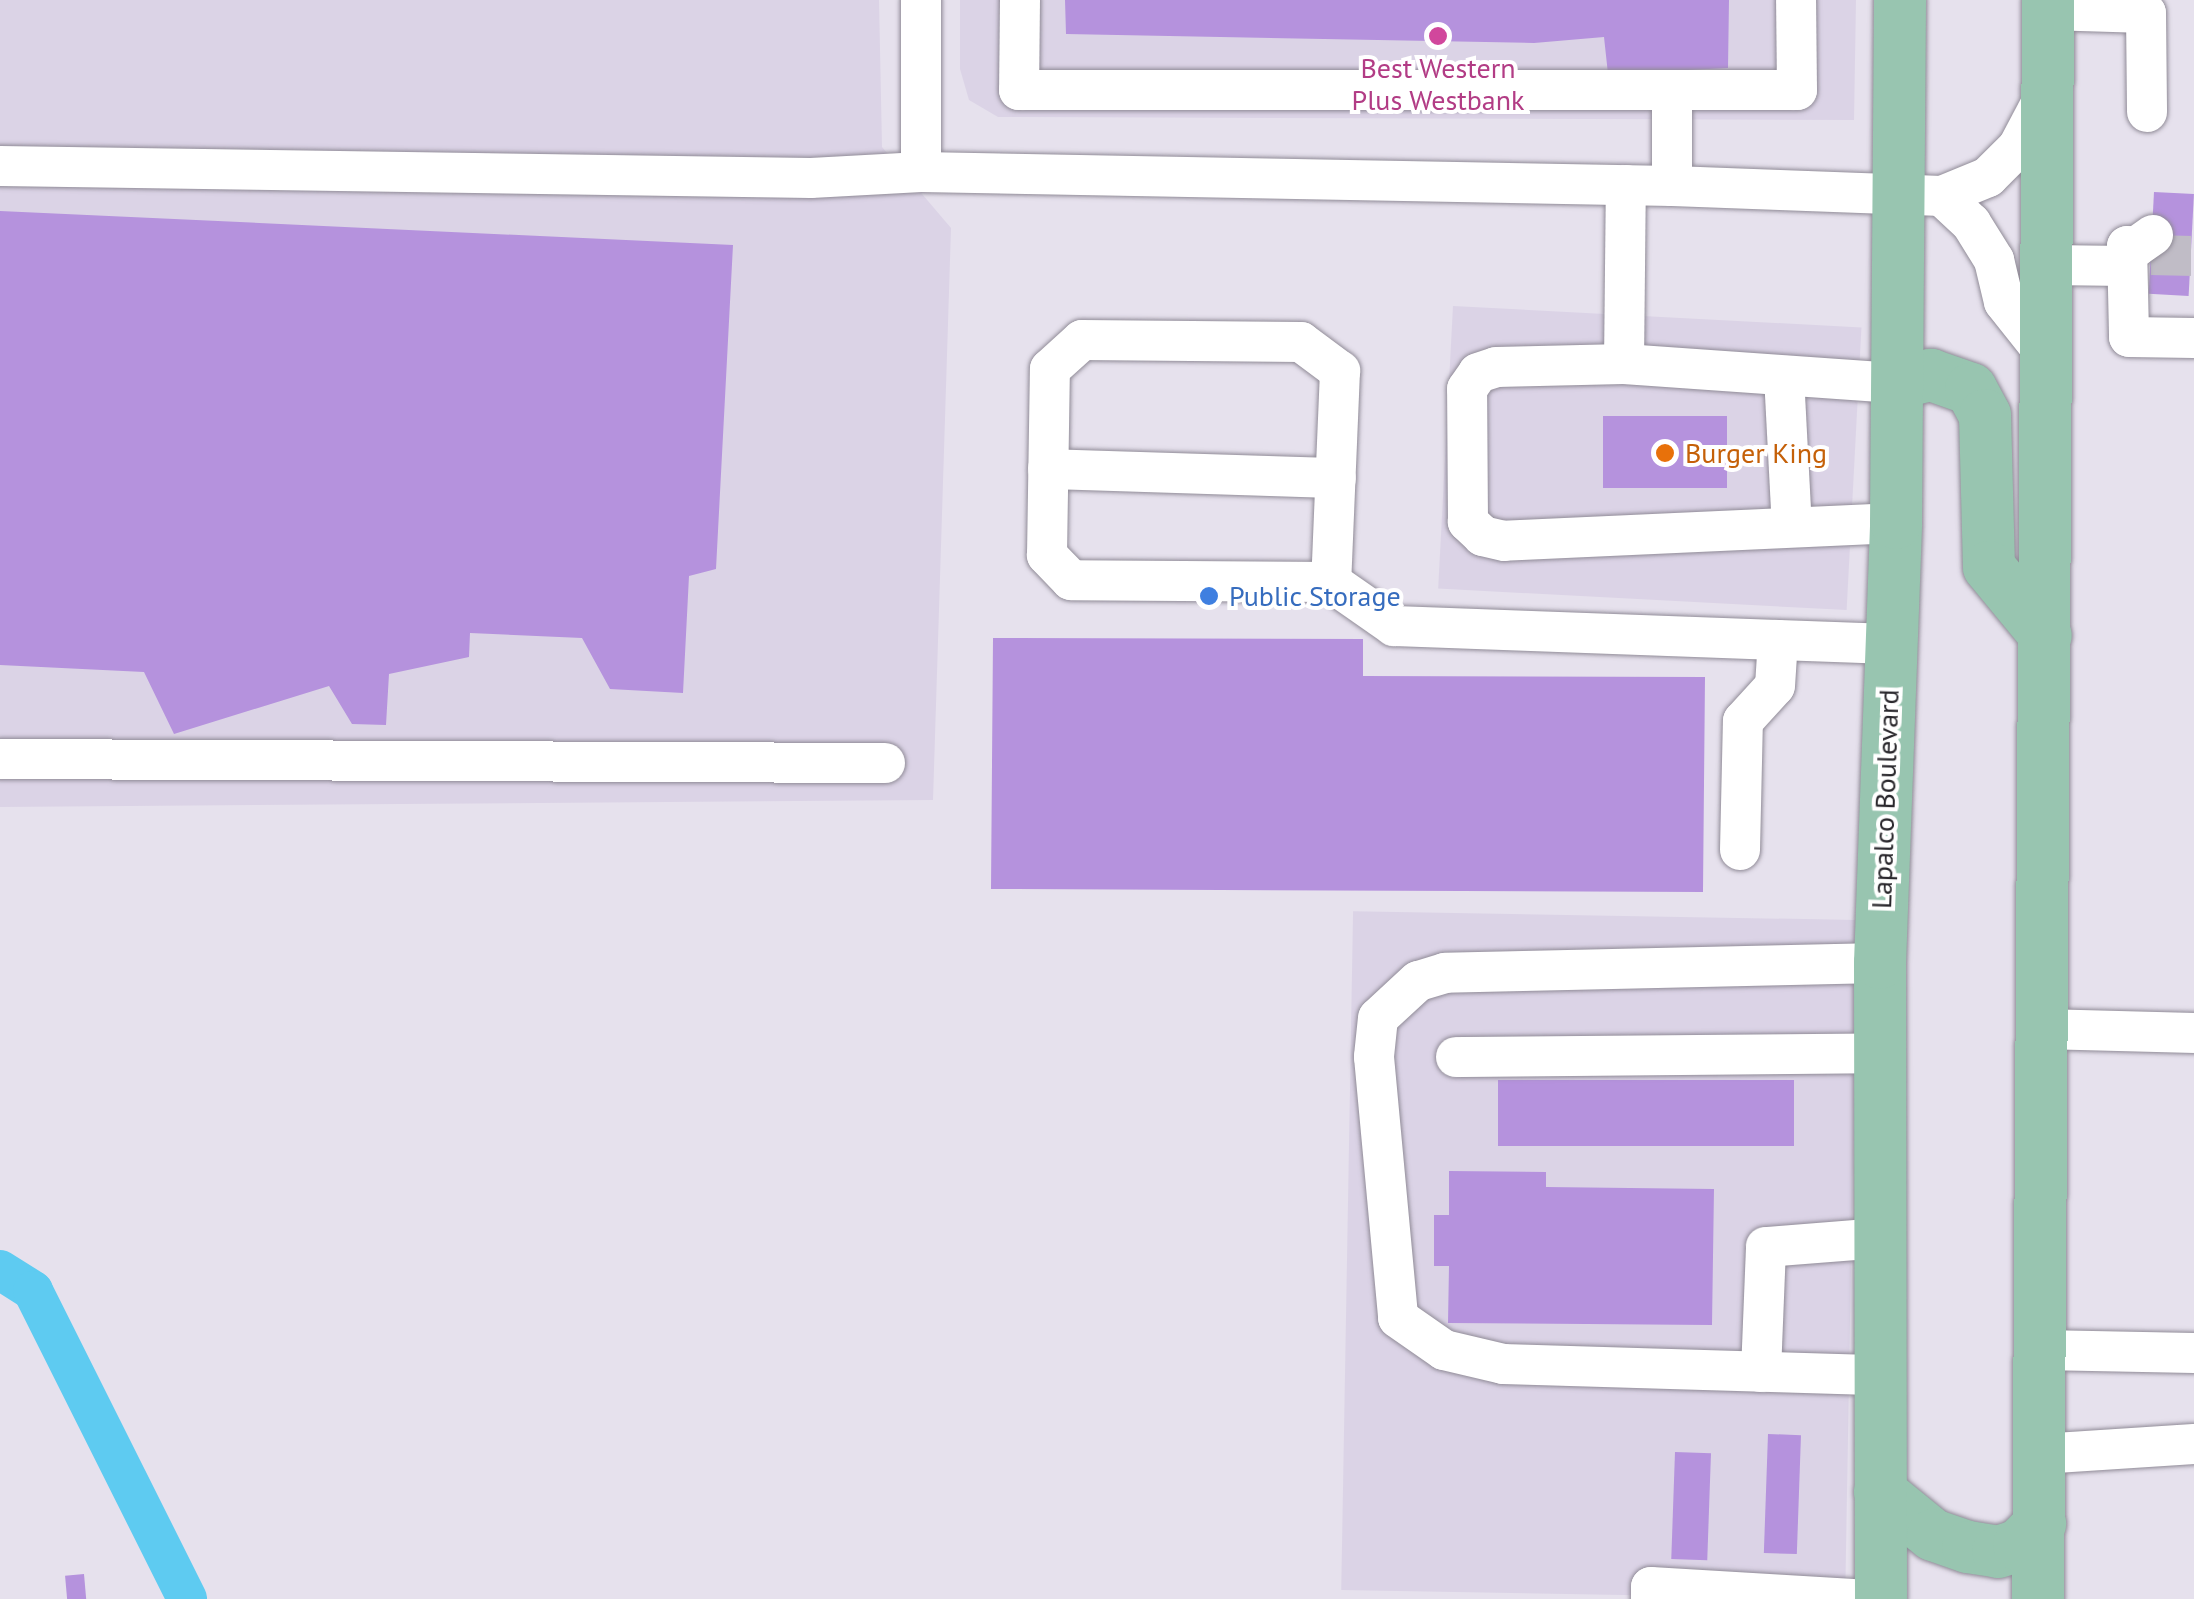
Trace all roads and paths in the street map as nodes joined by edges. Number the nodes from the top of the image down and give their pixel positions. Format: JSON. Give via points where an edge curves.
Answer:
{"nodes":[{"id":1,"x":922,"y":0,"type":"edge"},
{"id":2,"x":1020,"y":0,"type":"edge"},
{"id":3,"x":1796,"y":0,"type":"edge"},
{"id":4,"x":1900,"y":0,"type":"edge"},
{"id":5,"x":2048,"y":5,"type":"edge"},
{"id":6,"x":1672,"y":90,"type":"junction"},
{"id":7,"x":2048,"y":90,"type":"junction"},
{"id":8,"x":2146,"y":112,"type":"dead end"},
{"id":9,"x":0,"y":166,"type":"edge"},
{"id":10,"x":921,"y":172,"type":"junction"},
{"id":11,"x":1626,"y":185,"type":"junction"},
{"id":12,"x":1672,"y":186,"type":"junction"},
{"id":13,"x":1921,"y":196,"type":"junction"},
{"id":14,"x":2047,"y":265,"type":"junction"},
{"id":15,"x":2194,"y":338,"type":"edge"},
{"id":16,"x":2047,"y":356,"type":"junction"},
{"id":17,"x":1624,"y":364,"type":"junction"},
{"id":18,"x":1784,"y":376,"type":"junction"},
{"id":19,"x":1898,"y":382,"type":"junction"},
{"id":20,"x":1048,"y":469,"type":"junction"},
{"id":21,"x":1336,"y":478,"type":"junction"},
{"id":22,"x":1896,"y":523,"type":"junction"},
{"id":23,"x":1792,"y":527,"type":"junction"},
{"id":24,"x":1332,"y":582,"type":"junction"},
{"id":25,"x":2046,"y":636,"type":"junction"},
{"id":26,"x":1778,"y":640,"type":"junction"},
{"id":27,"x":1891,"y":644,"type":"junction"},
{"id":28,"x":0,"y":759,"type":"edge"},
{"id":29,"x":885,"y":762,"type":"dead end"},
{"id":30,"x":1740,"y":850,"type":"dead end"},
{"id":31,"x":1880,"y":963,"type":"junction"},
{"id":32,"x":2043,"y":1030,"type":"junction"},
{"id":33,"x":2194,"y":1033,"type":"edge"},
{"id":34,"x":1880,"y":1053,"type":"junction"},
{"id":35,"x":1456,"y":1057,"type":"dead end"},
{"id":36,"x":1880,"y":1238,"type":"junction"},
{"id":37,"x":2041,"y":1350,"type":"junction"},
{"id":38,"x":2194,"y":1353,"type":"edge"},
{"id":39,"x":1761,"y":1372,"type":"junction"},
{"id":40,"x":1880,"y":1375,"type":"junction"},
{"id":41,"x":2194,"y":1444,"type":"edge"},
{"id":42,"x":2040,"y":1454,"type":"junction"},
{"id":43,"x":1880,"y":1492,"type":"junction"},
{"id":44,"x":2040,"y":1524,"type":"junction"},
{"id":45,"x":1782,"y":1597,"type":"edge"},
{"id":46,"x":1652,"y":1599,"type":"edge"},
{"id":47,"x":1854,"y":1599,"type":"edge"},
{"id":48,"x":1881,"y":1599,"type":"edge"},
{"id":49,"x":2038,"y":1599,"type":"edge"}],
"edges":[{"from":1,"to":10,"type":"street"},
{"from":2,"to":6,"type":"street","via":[[1019,90]]},
{"from":3,"to":6,"type":"street","via":[[1797,90]]},
{"from":4,"to":13,"type":"main road","name":"Lapalco Boulevard"},
{"from":5,"to":7,"type":"main road"},
{"from":5,"to":8,"type":"street","via":[[2146,14]]},
{"from":6,"to":12,"type":"street"},
{"from":7,"to":13,"type":"street","via":[[2018,147],[1988,177]]},
{"from":7,"to":14,"type":"main road"},
{"from":9,"to":10,"type":"street","via":[[811,178]]},
{"from":10,"to":11,"type":"street"},
{"from":11,"to":12,"type":"street"},
{"from":11,"to":17,"type":"street"},
{"from":12,"to":13,"type":"street"},
{"from":13,"to":16,"type":"street","via":[[1971,223],[1994,260],[2004,302]]},
{"from":13,"to":19,"type":"main road","name":"Lapalco Boulevard"},
{"from":14,"to":15,"type":"street","via":[[2142,251],[2128,337]]},
{"from":14,"to":16,"type":"main road"},
{"from":16,"to":25,"type":"main road"},
{"from":17,"to":18,"type":"street"},
{"from":17,"to":23,"type":"street","via":[[1478,372],[1466,388],[1468,522],[1483,536],[1504,541]]},
{"from":18,"to":19,"type":"street"},
{"from":18,"to":23,"type":"street"},
{"from":19,"to":22,"type":"main road","name":"Lapalco Boulevard"},
{"from":19,"to":25,"type":"main road","via":[[1932,374],[1970,389],[1985,416],[1989,566]]},
{"from":20,"to":21,"type":"street"},
{"from":20,"to":21,"type":"street","via":[[1050,369],[1082,340],[1301,342],[1340,371]]},
{"from":20,"to":24,"type":"street","via":[[1047,555],[1071,580]]},
{"from":21,"to":24,"type":"street"},
{"from":22,"to":23,"type":"street"},
{"from":22,"to":27,"type":"main road","name":"Lapalco Boulevard"},
{"from":24,"to":26,"type":"street","via":[[1394,626]]},
{"from":25,"to":32,"type":"main road"},
{"from":26,"to":27,"type":"street"},
{"from":26,"to":30,"type":"street","via":[[1775,686],[1743,720]]},
{"from":27,"to":31,"type":"main road","name":"Lapalco Boulevard"},
{"from":28,"to":29,"type":"street"},
{"from":31,"to":34,"type":"main road","name":"Lapalco Boulevard"},
{"from":31,"to":39,"type":"street","via":[[1444,973],[1418,981],[1378,1018],[1374,1056],[1398,1318],[1444,1350],[1503,1364]]},
{"from":32,"to":33,"type":"street"},
{"from":32,"to":37,"type":"main road"},
{"from":34,"to":35,"type":"street"},
{"from":34,"to":36,"type":"main road","name":"Lapalco Boulevard"},
{"from":36,"to":39,"type":"street","via":[[1766,1247]]},
{"from":36,"to":40,"type":"main road","name":"Lapalco Boulevard"},
{"from":37,"to":38,"type":"street"},
{"from":37,"to":42,"type":"main road"},
{"from":39,"to":40,"type":"street"},
{"from":40,"to":43,"type":"main road","name":"Lapalco Boulevard"},
{"from":41,"to":42,"type":"street"},
{"from":42,"to":44,"type":"main road"},
{"from":43,"to":44,"type":"main road","via":[[1933,1535],[1968,1547],[1998,1552],[2018,1545]]},
{"from":43,"to":48,"type":"main road","name":"Lapalco Boulevard"},
{"from":44,"to":49,"type":"main road"},
{"from":45,"to":46,"type":"street","via":[[1651,1587]]},
{"from":45,"to":47,"type":"street"}]}
